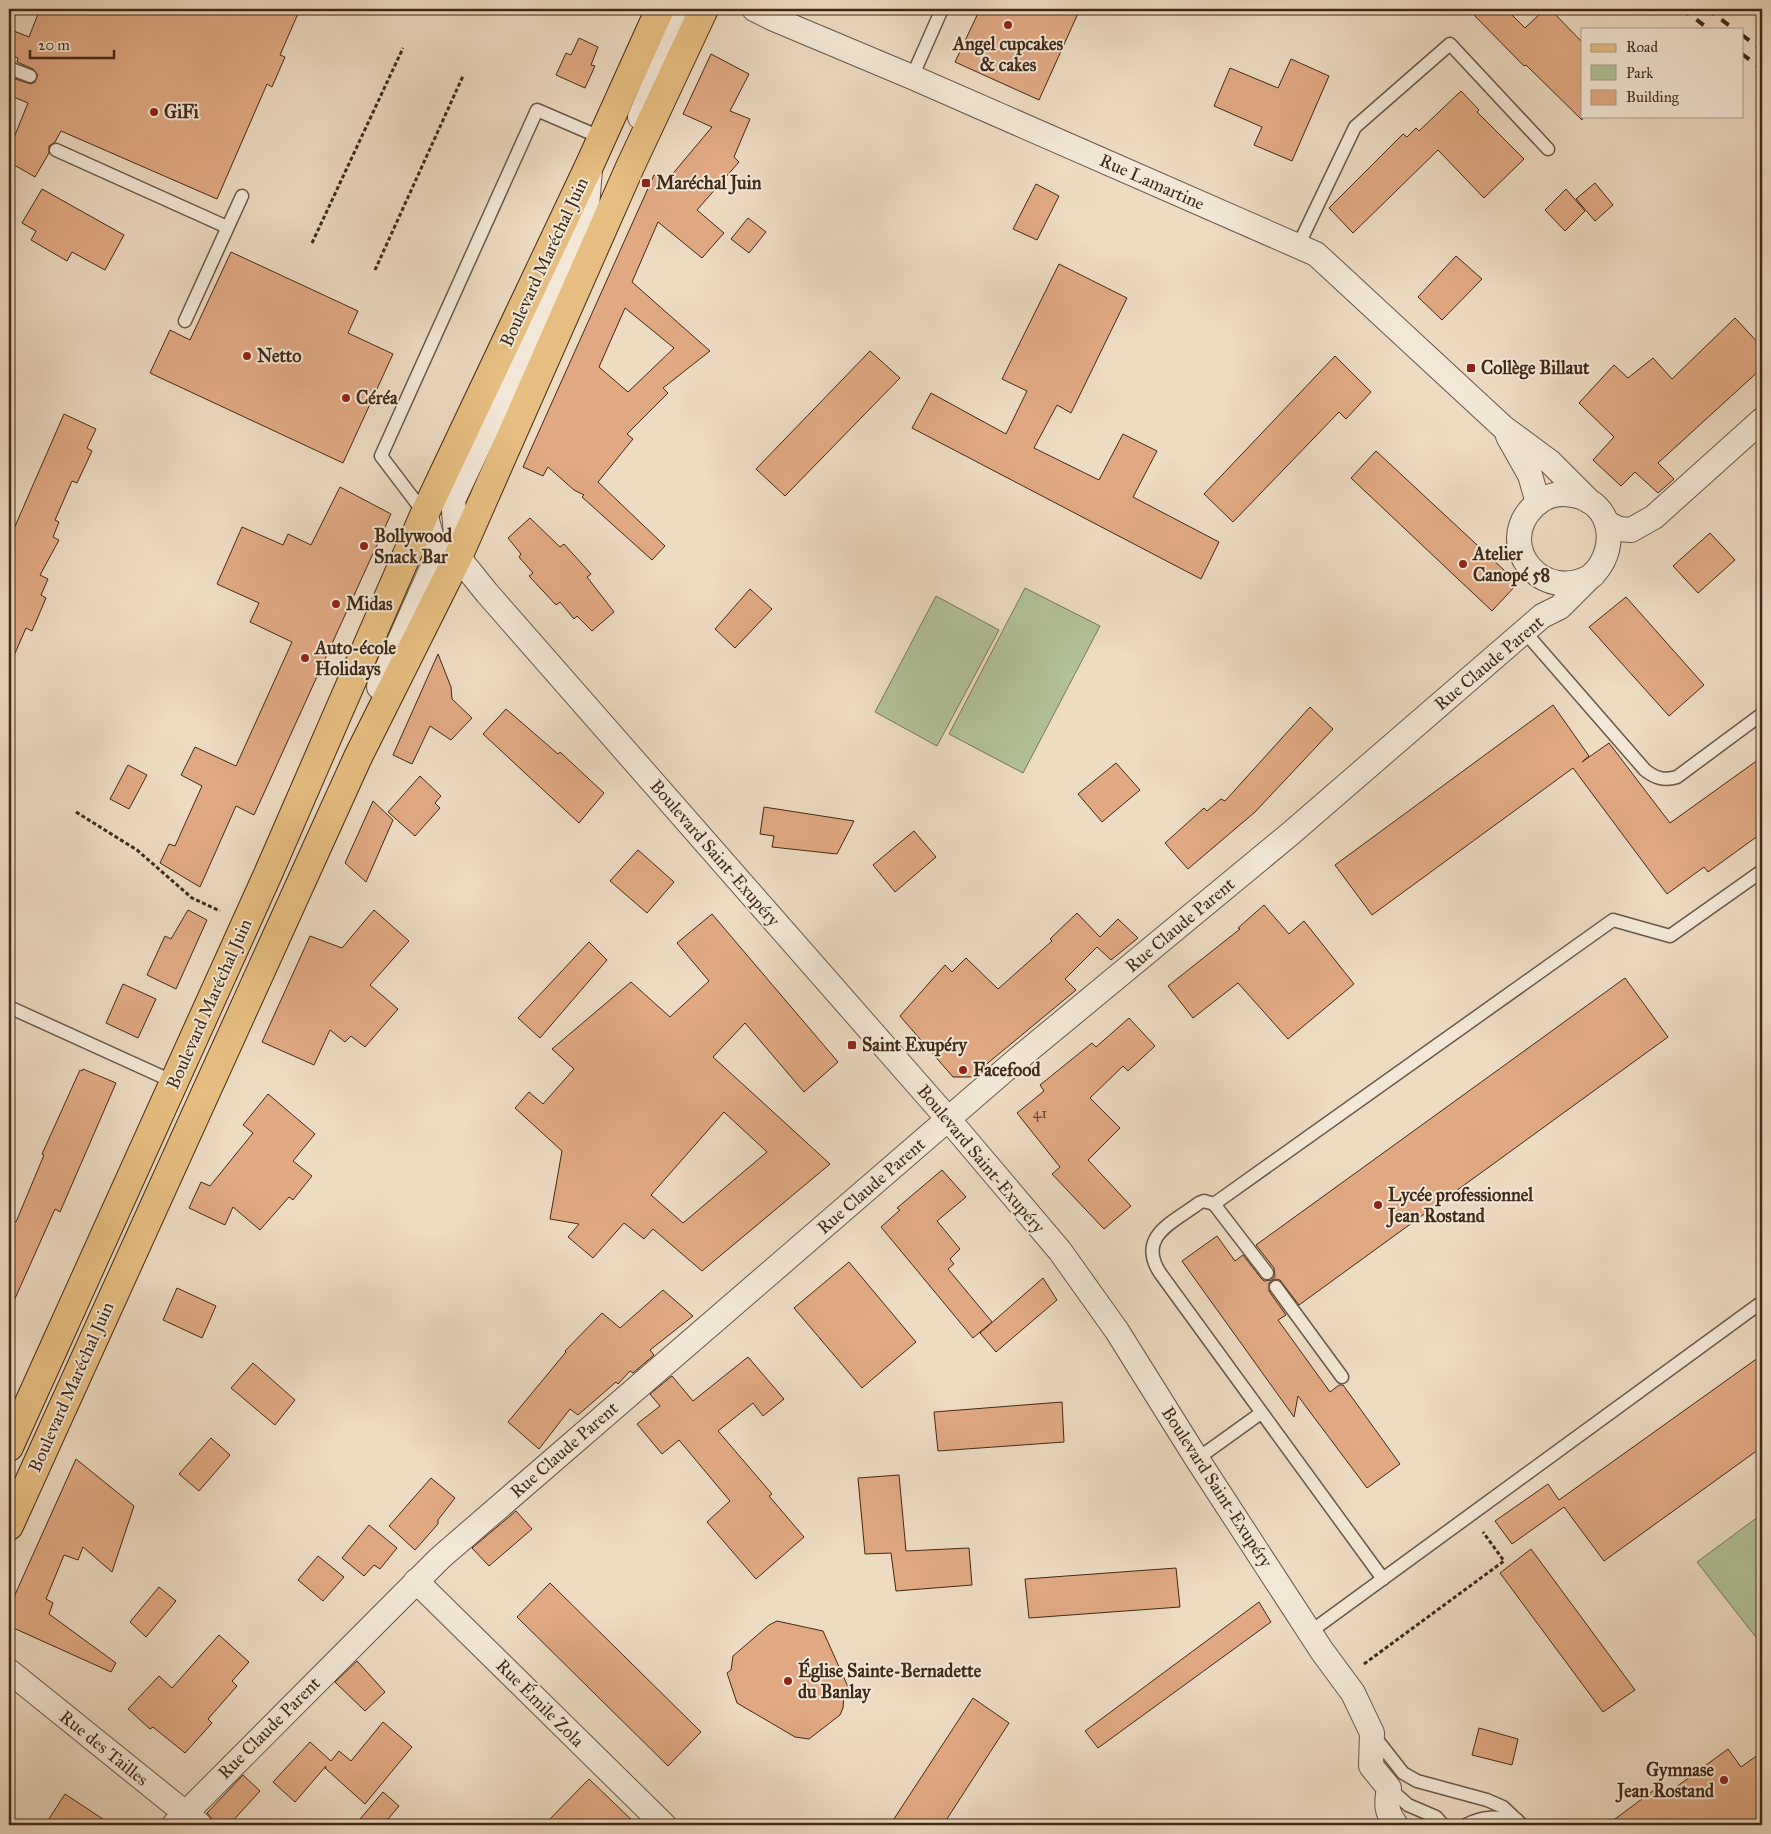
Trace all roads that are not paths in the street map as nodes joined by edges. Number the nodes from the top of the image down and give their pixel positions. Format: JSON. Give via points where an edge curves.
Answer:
{"nodes":[{"id":1,"x":660,"y":9,"type":"edge"},
{"id":2,"x":686,"y":9,"type":"edge"},
{"id":3,"x":704,"y":9,"type":"edge"},
{"id":4,"x":754,"y":9,"type":"edge"},
{"id":5,"x":942,"y":9,"type":"edge"},
{"id":6,"x":9,"y":68,"type":"edge"},
{"id":7,"x":30,"y":76,"type":"dead end"},
{"id":8,"x":912,"y":77,"type":"junction"},
{"id":9,"x":602,"y":138,"type":"junction"},
{"id":10,"x":1548,"y":149,"type":"dead end"},
{"id":11,"x":56,"y":150,"type":"dead end"},
{"id":12,"x":590,"y":164,"type":"junction"},
{"id":13,"x":630,"y":167,"type":"junction"},
{"id":14,"x":242,"y":196,"type":"dead end"},
{"id":15,"x":227,"y":228,"type":"junction"},
{"id":16,"x":1298,"y":246,"type":"junction"},
{"id":17,"x":185,"y":321,"type":"dead end"},
{"id":18,"x":1762,"y":420,"type":"edge"},
{"id":19,"x":1504,"y":428,"type":"junction"},
{"id":20,"x":1538,"y":503,"type":"junction"},
{"id":21,"x":1592,"y":504,"type":"junction"},
{"id":22,"x":425,"y":513,"type":"junction"},
{"id":23,"x":1654,"y":517,"type":"junction"},
{"id":24,"x":1607,"y":523,"type":"junction"},
{"id":25,"x":447,"y":557,"type":"junction"},
{"id":26,"x":405,"y":558,"type":"junction"},
{"id":27,"x":1595,"y":573,"type":"junction"},
{"id":28,"x":1524,"y":631,"type":"junction"},
{"id":29,"x":1762,"y":714,"type":"edge"},
{"id":30,"x":1762,"y":871,"type":"edge"},
{"id":31,"x":9,"y":1007,"type":"edge"},
{"id":32,"x":174,"y":1082,"type":"junction"},
{"id":33,"x":949,"y":1120,"type":"junction"},
{"id":34,"x":1214,"y":1204,"type":"junction"},
{"id":35,"x":1266,"y":1273,"type":"dead end"},
{"id":36,"x":1276,"y":1287,"type":"dead end"},
{"id":37,"x":1762,"y":1302,"type":"edge"},
{"id":38,"x":1342,"y":1377,"type":"dead end"},
{"id":39,"x":1261,"y":1413,"type":"junction"},
{"id":40,"x":9,"y":1447,"type":"edge"},
{"id":41,"x":1197,"y":1459,"type":"junction"},
{"id":42,"x":9,"y":1526,"type":"edge"},
{"id":43,"x":1382,"y":1579,"type":"junction"},
{"id":44,"x":416,"y":1581,"type":"junction"},
{"id":45,"x":1310,"y":1632,"type":"junction"},
{"id":46,"x":9,"y":1671,"type":"edge"},
{"id":47,"x":1372,"y":1733,"type":"junction"},
{"id":48,"x":1389,"y":1788,"type":"junction"},
{"id":49,"x":186,"y":1821,"type":"edge"},
{"id":50,"x":1520,"y":1823,"type":"edge"},
{"id":51,"x":664,"y":1825,"type":"edge"},
{"id":52,"x":1396,"y":1825,"type":"edge"},
{"id":53,"x":1443,"y":1825,"type":"edge"},
{"id":54,"x":1466,"y":1825,"type":"edge"}],
"edges":[{"from":1,"to":9,"type":"main road","name":"Boulevard Maréchal Juin"},
{"from":2,"to":13,"type":"street","name":"Boulevard Maréchal Juin","via":[[633,131]]},
{"from":3,"to":13,"type":"main road","name":"Boulevard Maréchal Juin"},
{"from":4,"to":8,"type":"street","name":"Rue Lamartine"},
{"from":5,"to":8,"type":"lane"},
{"from":6,"to":7,"type":"lane"},
{"from":8,"to":16,"type":"street","name":"Rue Lamartine"},
{"from":9,"to":12,"type":"main road","name":"Boulevard Maréchal Juin"},
{"from":9,"to":22,"type":"lane","via":[[537,110],[381,456]]},
{"from":10,"to":16,"type":"lane","via":[[1450,44],[1355,127]]},
{"from":11,"to":15,"type":"lane"},
{"from":12,"to":22,"type":"main road","name":"Boulevard Maréchal Juin"},
{"from":12,"to":25,"type":"street","via":[[586,220],[453,500]]},
{"from":13,"to":25,"type":"main road","name":"Boulevard Maréchal Juin"},
{"from":14,"to":15,"type":"lane"},
{"from":15,"to":17,"type":"lane"},
{"from":16,"to":19,"type":"street","name":"Rue Lamartine","via":[[1316,254]]},
{"from":18,"to":23,"type":"street","name":"Rue Claude Parent"},
{"from":19,"to":20,"type":"street","name":"Rue Lamartine","via":[[1530,475]]},
{"from":19,"to":21,"type":"street","name":"Rue Lamartine","via":[[1550,462]]},
{"from":20,"to":21,"type":"street","via":[[1551,496],[1566,494],[1582,497]]},
{"from":20,"to":27,"type":"street","via":[[1529,511],[1520,529],[1520,549],[1529,566],[1543,579],[1561,584],[1579,582]]},
{"from":21,"to":24,"type":"street"},
{"from":22,"to":25,"type":"street"},
{"from":22,"to":26,"type":"main road","name":"Boulevard Maréchal Juin"},
{"from":23,"to":24,"type":"street","name":"Rue Claude Parent","via":[[1631,530]]},
{"from":23,"to":27,"type":"street","name":"Rue Claude Parent","via":[[1638,538]]},
{"from":24,"to":27,"type":"street","via":[[1608,552]]},
{"from":25,"to":26,"type":"street"},
{"from":25,"to":33,"type":"street","name":"Boulevard Saint-Exupéry","via":[[486,593]]},
{"from":25,"to":42,"type":"main road","name":"Boulevard Maréchal Juin"},
{"from":26,"to":32,"type":"main road","name":"Boulevard Maréchal Juin"},
{"from":27,"to":28,"type":"street","name":"Rue Claude Parent","via":[[1560,607]]},
{"from":28,"to":29,"type":"lane","via":[[1654,777],[1677,777]]},
{"from":28,"to":33,"type":"street","name":"Rue Claude Parent","via":[[1290,834]]},
{"from":30,"to":34,"type":"lane","via":[[1670,936],[1614,920]]},
{"from":31,"to":32,"type":"lane"},
{"from":32,"to":40,"type":"main road","name":"Boulevard Maréchal Juin"},
{"from":33,"to":41,"type":"street","name":"Boulevard Saint-Exupéry","via":[[1060,1251],[1118,1331]]},
{"from":33,"to":44,"type":"street","name":"Rue Claude Parent"},
{"from":34,"to":35,"type":"lane"},
{"from":34,"to":39,"type":"lane","via":[[1199,1202],[1159,1232],[1153,1241],[1152,1258]]},
{"from":36,"to":38,"type":"lane"},
{"from":37,"to":43,"type":"lane"},
{"from":39,"to":41,"type":"lane"},
{"from":39,"to":43,"type":"lane"},
{"from":41,"to":45,"type":"street","name":"Boulevard Saint-Exupéry"},
{"from":43,"to":45,"type":"lane"},
{"from":44,"to":49,"type":"street","name":"Rue Claude Parent"},
{"from":44,"to":51,"type":"street","name":"Rue Émile Zola"},
{"from":45,"to":47,"type":"street","name":"Boulevard Saint-Exupéry","via":[[1353,1693]]},
{"from":46,"to":49,"type":"street","name":"Rue des Tailles"},
{"from":47,"to":48,"type":"street","name":"Boulevard Saint-Exupéry","via":[[1371,1766]]},
{"from":47,"to":50,"type":"lane","via":[[1403,1773],[1417,1781],[1487,1800]]},
{"from":48,"to":52,"type":"street","via":[[1387,1813]]},
{"from":48,"to":53,"type":"lane","via":[[1408,1804],[1436,1817]]},
{"from":50,"to":54,"type":"lane","via":[[1498,1817],[1478,1818]]}]}
